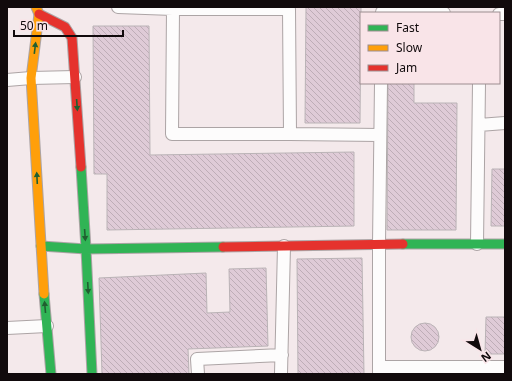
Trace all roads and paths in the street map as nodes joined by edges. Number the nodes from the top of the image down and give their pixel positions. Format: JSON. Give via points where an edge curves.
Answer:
{"nodes":[{"id":1,"x":118,"y":7,"type":"edge"},
{"id":2,"x":289,"y":8,"type":"edge"},
{"id":3,"x":173,"y":9,"type":"junction"},
{"id":4,"x":38,"y":10,"type":"edge"},
{"id":5,"x":382,"y":11,"type":"edge"},
{"id":6,"x":413,"y":12,"type":"edge"},
{"id":7,"x":75,"y":77,"type":"junction"},
{"id":8,"x":32,"y":78,"type":"junction"},
{"id":9,"x":7,"y":80,"type":"edge"},
{"id":10,"x":381,"y":84,"type":"edge"},
{"id":11,"x":480,"y":84,"type":"edge"},
{"id":12,"x":505,"y":123,"type":"edge"},
{"id":13,"x":479,"y":124,"type":"junction"},
{"id":14,"x":290,"y":134,"type":"junction"},
{"id":15,"x":380,"y":135,"type":"junction"},
{"id":16,"x":379,"y":244,"type":"junction"},
{"id":17,"x":477,"y":244,"type":"junction"},
{"id":18,"x":505,"y":244,"type":"edge"},
{"id":19,"x":41,"y":246,"type":"junction"},
{"id":20,"x":284,"y":246,"type":"junction"},
{"id":21,"x":86,"y":249,"type":"junction"},
{"id":22,"x":47,"y":326,"type":"junction"},
{"id":23,"x":7,"y":328,"type":"edge"},
{"id":24,"x":282,"y":355,"type":"junction"},
{"id":25,"x":505,"y":367,"type":"edge"},
{"id":26,"x":379,"y":370,"type":"edge"},
{"id":27,"x":51,"y":374,"type":"edge"},
{"id":28,"x":92,"y":374,"type":"edge"},
{"id":29,"x":198,"y":374,"type":"edge"},
{"id":30,"x":281,"y":374,"type":"edge"}],
"edges":[{"from":1,"to":3,"type":"street"},
{"from":2,"to":3,"type":"street"},
{"from":2,"to":14,"type":"street"},
{"from":3,"to":14,"type":"street","via":[[172,134]]},
{"from":4,"to":7,"type":"street","via":[[65,27],[72,38]]},
{"from":8,"to":4,"type":"street","one_way":true},
{"from":5,"to":6,"type":"street"},
{"from":7,"to":8,"type":"street"},
{"from":7,"to":21,"type":"street","one_way":true},
{"from":8,"to":9,"type":"street"},
{"from":19,"to":8,"type":"street","one_way":true},
{"from":10,"to":15,"type":"street"},
{"from":11,"to":13,"type":"street"},
{"from":12,"to":13,"type":"street"},
{"from":13,"to":17,"type":"street"},
{"from":14,"to":15,"type":"street"},
{"from":15,"to":16,"type":"street"},
{"from":16,"to":17,"type":"street"},
{"from":16,"to":20,"type":"street"},
{"from":16,"to":26,"type":"street"},
{"from":17,"to":18,"type":"street"},
{"from":19,"to":21,"type":"street"},
{"from":22,"to":19,"type":"street","one_way":true},
{"from":20,"to":21,"type":"street"},
{"from":20,"to":24,"type":"street"},
{"from":21,"to":28,"type":"street","one_way":true},
{"from":22,"to":23,"type":"street"},
{"from":22,"to":27,"type":"street"},
{"from":24,"to":29,"type":"street","via":[[197,359]]},
{"from":24,"to":30,"type":"street"},
{"from":25,"to":26,"type":"street"}]}
